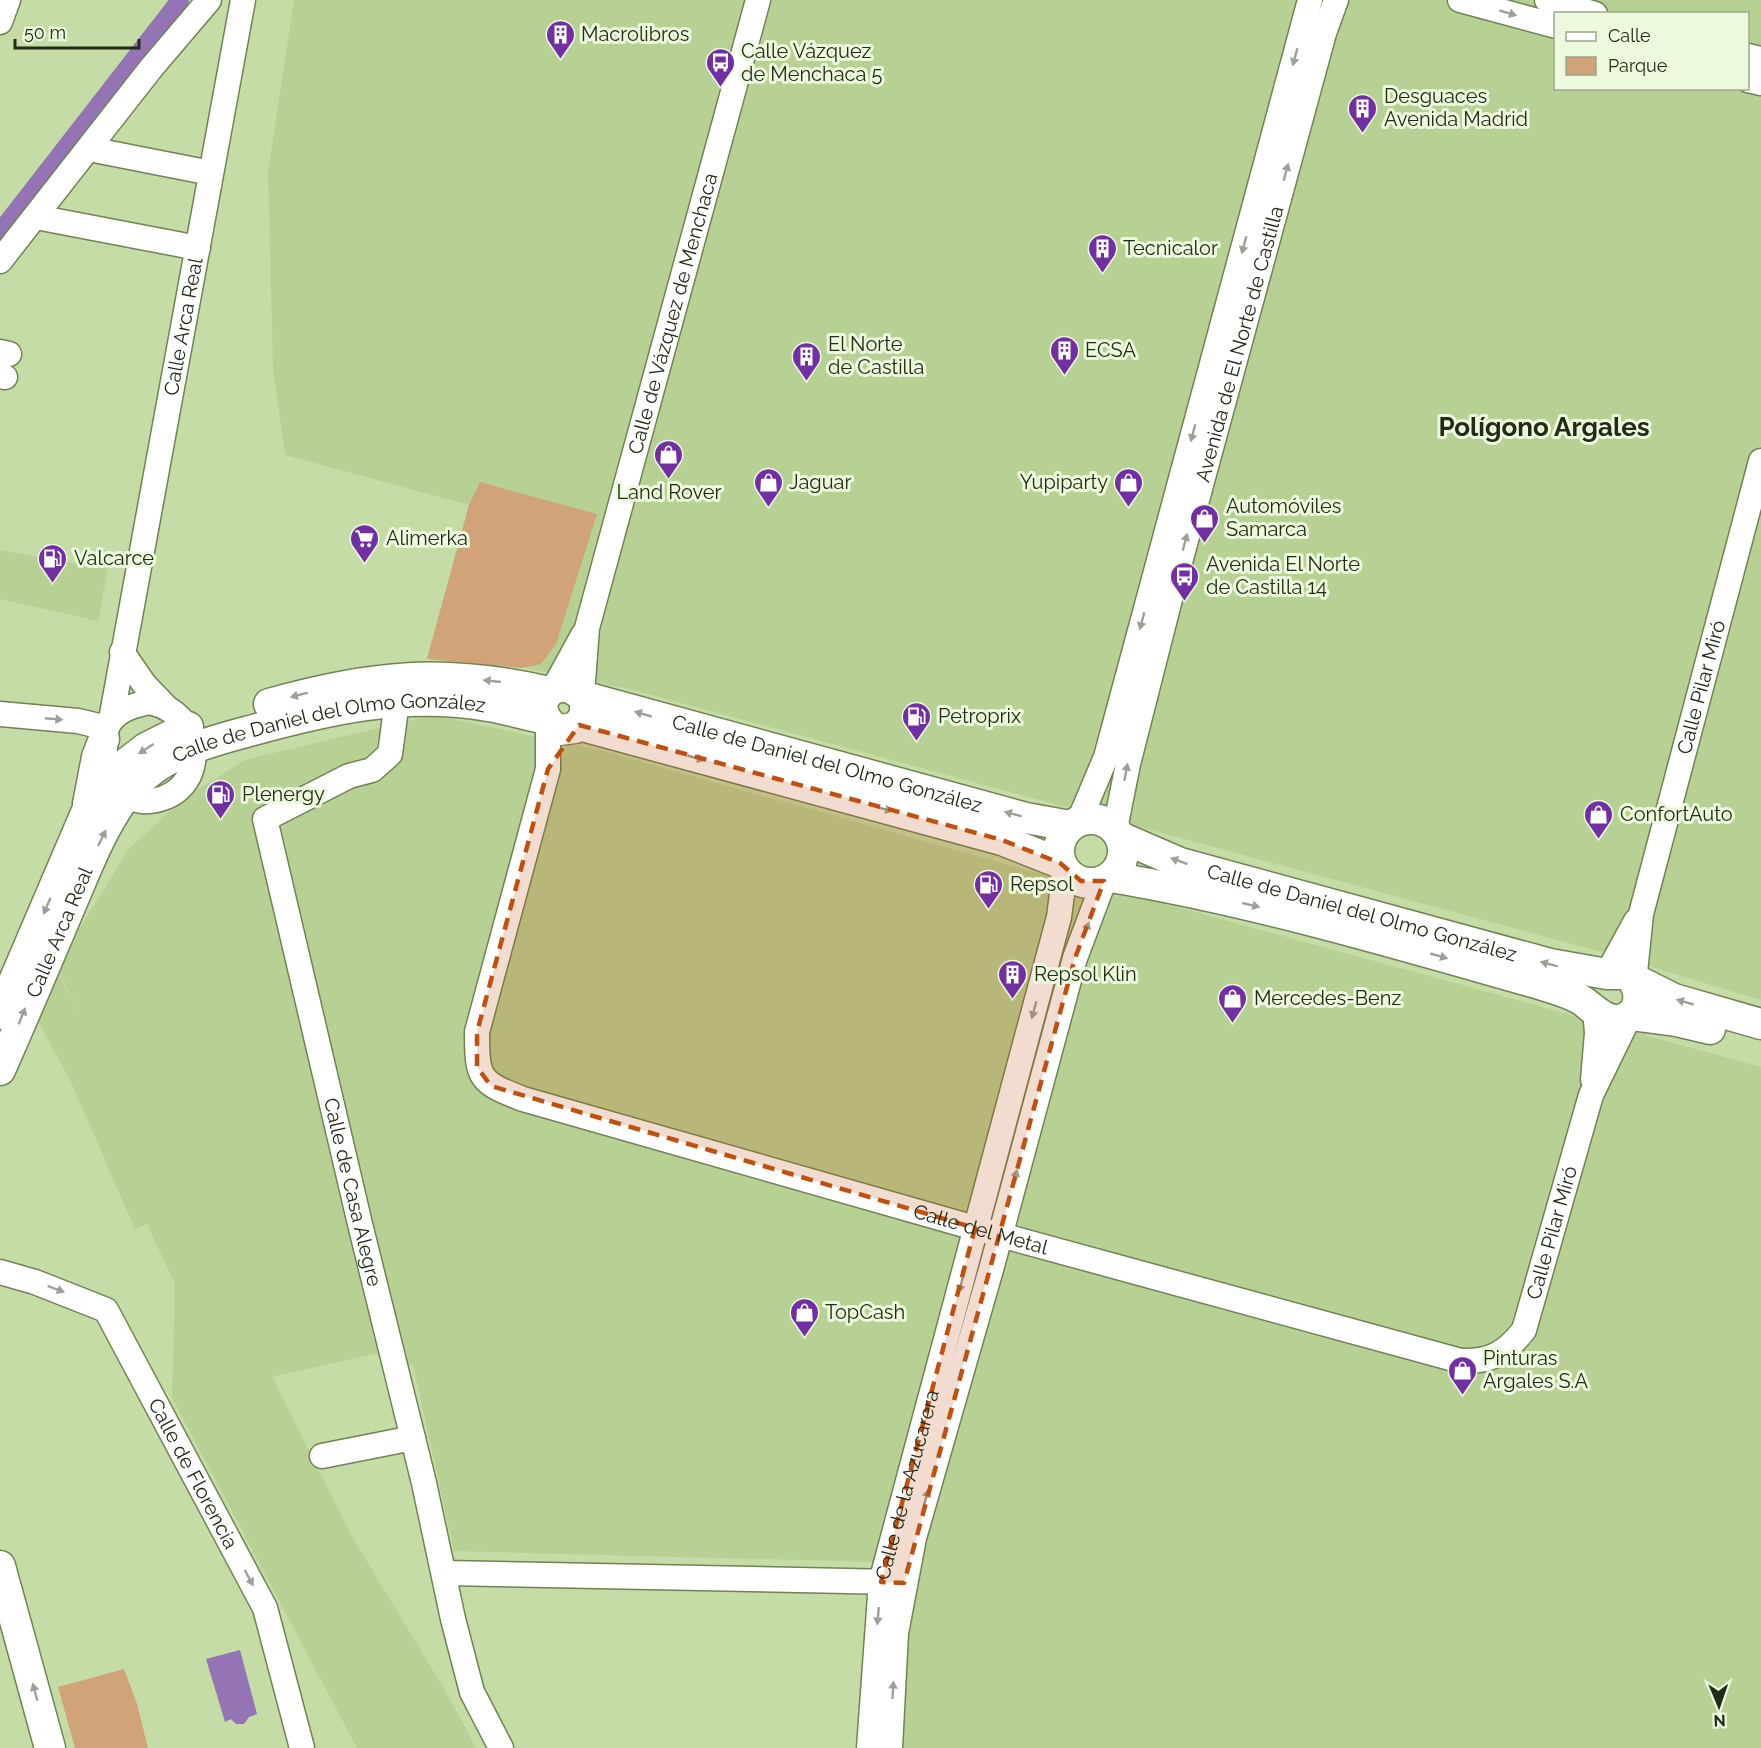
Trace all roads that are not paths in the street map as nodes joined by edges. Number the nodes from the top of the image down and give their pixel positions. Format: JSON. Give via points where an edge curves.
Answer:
{"nodes":[{"id":1,"x":8,"y":0,"type":"edge"},
{"id":2,"x":209,"y":0,"type":"edge"},
{"id":3,"x":243,"y":0,"type":"edge"},
{"id":4,"x":758,"y":0,"type":"edge"},
{"id":5,"x":1310,"y":0,"type":"edge"},
{"id":6,"x":1336,"y":0,"type":"edge"},
{"id":7,"x":1460,"y":0,"type":"edge"},
{"id":8,"x":1546,"y":0,"type":"edge"},
{"id":9,"x":1588,"y":12,"type":"edge"},
{"id":10,"x":0,"y":22,"type":"edge"},
{"id":11,"x":1554,"y":25,"type":"edge"},
{"id":12,"x":89,"y":149,"type":"junction"},
{"id":13,"x":211,"y":173,"type":"junction"},
{"id":14,"x":36,"y":217,"type":"junction"},
{"id":15,"x":198,"y":248,"type":"junction"},
{"id":16,"x":0,"y":261,"type":"edge"},
{"id":17,"x":1761,"y":461,"type":"edge"},
{"id":18,"x":122,"y":652,"type":"junction"},
{"id":19,"x":397,"y":701,"type":"junction"},
{"id":20,"x":165,"y":706,"type":"junction"},
{"id":21,"x":565,"y":708,"type":"junction"},
{"id":22,"x":0,"y":714,"type":"edge"},
{"id":23,"x":107,"y":729,"type":"junction"},
{"id":24,"x":190,"y":737,"type":"junction"},
{"id":25,"x":118,"y":787,"type":"junction"},
{"id":26,"x":86,"y":813,"type":"junction"},
{"id":27,"x":1075,"y":824,"type":"junction"},
{"id":28,"x":1118,"y":833,"type":"junction"},
{"id":29,"x":1063,"y":867,"type":"junction"},
{"id":30,"x":1108,"y":879,"type":"junction"},
{"id":31,"x":1621,"y":978,"type":"junction"},
{"id":32,"x":1595,"y":1009,"type":"junction"},
{"id":33,"x":0,"y":1014,"type":"edge"},
{"id":34,"x":1630,"y":1015,"type":"junction"},
{"id":35,"x":1761,"y":1024,"type":"edge"},
{"id":36,"x":1761,"y":1043,"type":"edge"},
{"id":37,"x":477,"y":1067,"type":"joint"},
{"id":38,"x":0,"y":1070,"type":"edge"},
{"id":39,"x":1592,"y":1095,"type":"junction"},
{"id":40,"x":975,"y":1228,"type":"junction"},
{"id":41,"x":1000,"y":1234,"type":"junction"},
{"id":42,"x":0,"y":1272,"type":"edge"},
{"id":43,"x":1495,"y":1357,"type":"joint"},
{"id":44,"x":413,"y":1438,"type":"junction"},
{"id":45,"x":322,"y":1456,"type":"dead end"},
{"id":46,"x":0,"y":1566,"type":"edge"},
{"id":47,"x":445,"y":1573,"type":"junction"},
{"id":48,"x":893,"y":1582,"type":"junction"},
{"id":49,"x":0,"y":1641,"type":"edge"},
{"id":50,"x":29,"y":1748,"type":"edge"},
{"id":51,"x":50,"y":1748,"type":"edge"},
{"id":52,"x":302,"y":1748,"type":"edge"},
{"id":53,"x":501,"y":1748,"type":"edge"},
{"id":54,"x":869,"y":1748,"type":"edge"},
{"id":55,"x":890,"y":1748,"type":"edge"}],
"edges":[{"from":1,"to":10,"type":"street"},
{"from":2,"to":12,"type":"street"},
{"from":3,"to":13,"type":"street","name":"Calle Arca Real"},
{"from":4,"to":21,"type":"street","name":"Calle de Vázquez de Menchaca"},
{"from":5,"to":27,"type":"street","name":"Avenida de El Norte de Castilla","one_way":true,"via":[[1106,757]]},
{"from":28,"to":6,"type":"street","name":"Avenida de El Norte de Castilla","one_way":true,"via":[[1128,764],[1170,599]]},
{"from":7,"to":11,"type":"street","one_way":true},
{"from":8,"to":9,"type":"street"},
{"from":12,"to":13,"type":"street"},
{"from":12,"to":14,"type":"street"},
{"from":13,"to":15,"type":"street","name":"Calle Arca Real"},
{"from":14,"to":15,"type":"street"},
{"from":14,"to":16,"type":"street"},
{"from":15,"to":18,"type":"street","name":"Calle Arca Real"},
{"from":17,"to":31,"type":"street","name":"Calle Pilar Miró"},
{"from":18,"to":20,"type":"street"},
{"from":18,"to":23,"type":"street","name":"Calle Arca Real"},
{"from":19,"to":21,"type":"main road","name":"Calle de Daniel del Olmo González"},
{"from":19,"to":24,"type":"main road","name":"Calle de Daniel del Olmo González"},
{"from":19,"to":44,"type":"street","name":"Calle de Casa Alegre","via":[[390,754],[372,770],[349,776],[266,819]]},
{"from":20,"to":23,"type":"street","via":[[150,702],[131,706]]},
{"from":20,"to":24,"type":"street","via":[[181,717]]},
{"from":21,"to":24,"type":"main road","name":"Calle de Daniel del Olmo González","one_way":true,"via":[[508,682],[459,677],[369,680],[325,688]]},
{"from":27,"to":21,"type":"main road","name":"Calle de Daniel del Olmo González","one_way":true,"via":[[982,806]]},
{"from":21,"to":29,"type":"main road","name":"Calle de Daniel del Olmo González","one_way":true,"via":[[1002,840]]},
{"from":21,"to":37,"type":"street","name":"Calle de Vázquez de Menchaca","via":[[477,1032]]},
{"from":22,"to":23,"type":"street","one_way":true,"via":[[78,721]]},
{"from":23,"to":25,"type":"street","name":"Calle Arca Real"},
{"from":23,"to":26,"type":"main road"},
{"from":24,"to":25,"type":"main road","name":"Calle de Daniel del Olmo González","via":[[146,748]]},
{"from":24,"to":25,"type":"street","via":[[192,767],[180,789],[158,801],[145,802]]},
{"from":25,"to":26,"type":"main road","name":"Calle Arca Real"},
{"from":38,"to":25,"type":"main road","name":"Calle Arca Real","one_way":true},
{"from":26,"to":33,"type":"main road","name":"Calle Arca Real","one_way":true},
{"from":27,"to":28,"type":"main road","name":"Calle de Daniel del Olmo González","via":[[1098,821]]},
{"from":27,"to":29,"type":"main road","via":[[1061,843]]},
{"from":28,"to":30,"type":"main road","via":[[1123,856]]},
{"from":31,"to":28,"type":"main road","name":"Calle de Daniel del Olmo González","one_way":true,"via":[[1550,964],[1180,862]]},
{"from":29,"to":30,"type":"main road","name":"Calle de Daniel del Olmo González","via":[[1081,881]]},
{"from":29,"to":40,"type":"street","one_way":true,"via":[[1059,917]]},
{"from":30,"to":32,"type":"main road","name":"Calle de Daniel del Olmo González","one_way":true,"via":[[1161,884],[1306,918],[1533,982],[1577,997]]},
{"from":41,"to":30,"type":"street","one_way":true,"via":[[1075,958]]},
{"from":31,"to":32,"type":"main road","via":[[1600,978],[1592,991]]},
{"from":31,"to":34,"type":"main road","via":[[1640,998]]},
{"from":35,"to":31,"type":"main road","name":"Calle de Daniel del Olmo González","one_way":true,"via":[[1674,999]]},
{"from":32,"to":34,"type":"main road","name":"Calle de Daniel del Olmo González","via":[[1612,1020]]},
{"from":32,"to":39,"type":"street","name":"Calle Pilar Miró"},
{"from":34,"to":36,"type":"main road","name":"Calle de Daniel del Olmo González","via":[[1676,1021]]},
{"from":34,"to":39,"type":"street","name":"Calle Pilar Miró"},
{"from":37,"to":40,"type":"street","name":"Calle del Metal","via":[[490,1086],[523,1099]]},
{"from":39,"to":43,"type":"street","name":"Calle Pilar Miró","via":[[1524,1330]]},
{"from":40,"to":41,"type":"street","name":"Calle del Metal"},
{"from":40,"to":48,"type":"street","name":"Calle de la Azucarera","one_way":true},
{"from":41,"to":43,"type":"street","name":"Calle del Metal","via":[[1461,1360]]},
{"from":48,"to":41,"type":"street","name":"Calle de la Azucarera","one_way":true,"via":[[914,1538]]},
{"from":42,"to":52,"type":"street","name":"Calle de Florencia","one_way":true,"via":[[106,1310],[265,1608]]},
{"from":44,"to":45,"type":"street"},
{"from":44,"to":47,"type":"street","name":"Calle de Casa Alegre"},
{"from":51,"to":46,"type":"main road","one_way":true},
{"from":47,"to":48,"type":"street"},
{"from":47,"to":53,"type":"street","name":"Calle de Casa Alegre","via":[[472,1692]]},
{"from":48,"to":54,"type":"street","name":"Calle de la Azucarera","one_way":true},
{"from":55,"to":48,"type":"street","name":"Calle de la Azucarera","one_way":true,"via":[[896,1633]]},
{"from":49,"to":50,"type":"main road"}]}
